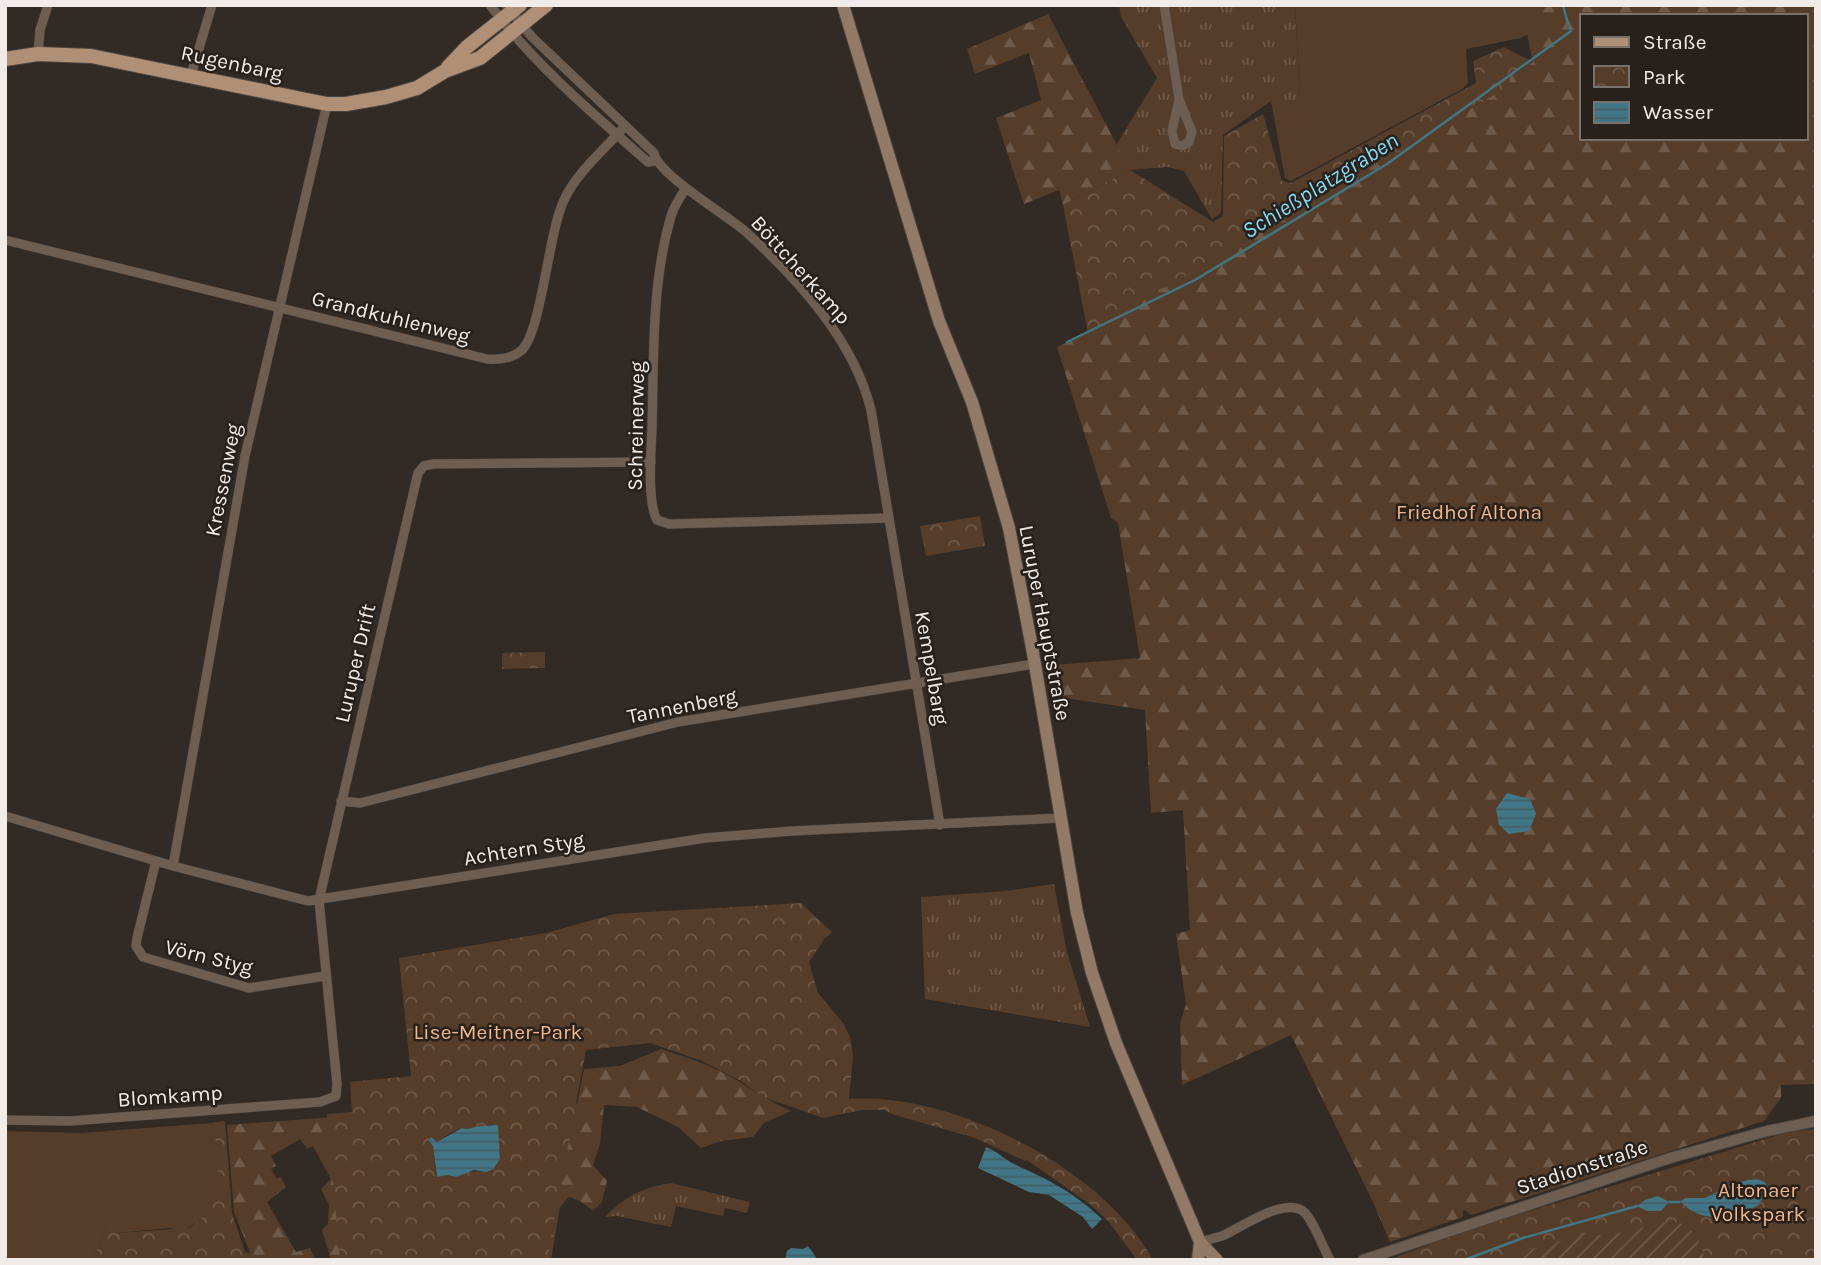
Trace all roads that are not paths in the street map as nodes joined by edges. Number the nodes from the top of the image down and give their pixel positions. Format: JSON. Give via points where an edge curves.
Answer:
{"nodes":[{"id":1,"x":48,"y":5,"type":"edge"},
{"id":2,"x":212,"y":5,"type":"edge"},
{"id":3,"x":489,"y":5,"type":"edge"},
{"id":4,"x":546,"y":5,"type":"edge"},
{"id":5,"x":1164,"y":5,"type":"edge"},
{"id":6,"x":844,"y":7,"type":"edge"},
{"id":7,"x":510,"y":11,"type":"edge"},
{"id":8,"x":517,"y":29,"type":"junction"},
{"id":9,"x":38,"y":54,"type":"junction"},
{"id":10,"x":5,"y":59,"type":"edge"},
{"id":11,"x":445,"y":71,"type":"junction"},
{"id":12,"x":191,"y":75,"type":"junction"},
{"id":13,"x":1179,"y":99,"type":"dead end"},
{"id":14,"x":327,"y":104,"type":"junction"},
{"id":15,"x":625,"y":126,"type":"junction"},
{"id":16,"x":617,"y":135,"type":"junction"},
{"id":17,"x":656,"y":161,"type":"junction"},
{"id":18,"x":686,"y":188,"type":"junction"},
{"id":19,"x":5,"y":240,"type":"edge"},
{"id":20,"x":279,"y":308,"type":"junction"},
{"id":21,"x":651,"y":462,"type":"junction"},
{"id":22,"x":889,"y":518,"type":"junction"},
{"id":23,"x":1034,"y":664,"type":"junction"},
{"id":24,"x":918,"y":682,"type":"junction"},
{"id":25,"x":341,"y":801,"type":"junction"},
{"id":26,"x":5,"y":816,"type":"edge"},
{"id":27,"x":1060,"y":818,"type":"junction"},
{"id":28,"x":940,"y":825,"type":"junction"},
{"id":29,"x":156,"y":861,"type":"junction"},
{"id":30,"x":173,"y":866,"type":"junction"},
{"id":31,"x":319,"y":900,"type":"junction"},
{"id":32,"x":325,"y":976,"type":"junction"},
{"id":33,"x":336,"y":1096,"type":"joint"},
{"id":34,"x":5,"y":1120,"type":"edge"},
{"id":35,"x":1816,"y":1121,"type":"edge"},
{"id":36,"x":1200,"y":1242,"type":"junction"},
{"id":37,"x":1198,"y":1260,"type":"edge"},
{"id":38,"x":1217,"y":1260,"type":"edge"},
{"id":39,"x":1330,"y":1260,"type":"edge"},
{"id":40,"x":1363,"y":1260,"type":"edge"}],
"edges":[{"from":1,"to":9,"type":"street"},
{"from":2,"to":12,"type":"street"},
{"from":3,"to":7,"type":"street","name":"Böttcherkamp"},
{"from":4,"to":8,"type":"main road","name":"Rugenbarg"},
{"from":5,"to":13,"type":"street"},
{"from":6,"to":23,"type":"main road","name":"Luruper Hauptstraße","via":[[939,321],[980,427],[1009,528]]},
{"from":7,"to":8,"type":"street","name":"Böttcherkamp"},
{"from":7,"to":11,"type":"main road","name":"Rugenbarg"},
{"from":8,"to":11,"type":"main road","name":"Rugenbarg","via":[[480,58]]},
{"from":8,"to":15,"type":"street","name":"Böttcherkamp"},
{"from":8,"to":16,"type":"street","name":"Böttcherkamp"},
{"from":9,"to":10,"type":"main road","name":"Rugenbarg"},
{"from":9,"to":12,"type":"main road","name":"Rugenbarg","via":[[91,56]]},
{"from":11,"to":14,"type":"main road","name":"Rugenbarg","via":[[396,95]]},
{"from":12,"to":14,"type":"main road","name":"Rugenbarg"},
{"from":14,"to":20,"type":"street","name":"Kressenweg"},
{"from":15,"to":16,"type":"street","name":"Grandkuhlenweg"},
{"from":15,"to":17,"type":"street","name":"Böttcherkamp","via":[[654,153]]},
{"from":16,"to":17,"type":"street","name":"Böttcherkamp","via":[[648,162]]},
{"from":16,"to":20,"type":"street","name":"Grandkuhlenweg","via":[[564,199],[532,331],[516,355],[487,359]]},
{"from":17,"to":18,"type":"street","name":"Böttcherkamp"},
{"from":18,"to":21,"type":"street","name":"Schreinerweg","via":[[671,218],[659,282]]},
{"from":18,"to":22,"type":"street","name":"Böttcherkamp","via":[[763,248],[840,340],[867,394]]},
{"from":19,"to":20,"type":"street","name":"Grandkuhlenweg"},
{"from":20,"to":30,"type":"street","name":"Kressenweg","via":[[245,456]]},
{"from":21,"to":22,"type":"street","name":"Schreinerweg","via":[[654,514],[662,523]]},
{"from":21,"to":25,"type":"street","name":"Luruper Drift","via":[[428,464],[421,469]]},
{"from":22,"to":24,"type":"street","name":"Kempelbarg"},
{"from":23,"to":24,"type":"street","name":"Tannenberg"},
{"from":23,"to":27,"type":"main road","name":"Luruper Hauptstraße"},
{"from":24,"to":25,"type":"street","name":"Tannenberg","via":[[678,722],[360,803]]},
{"from":24,"to":28,"type":"street","name":"Kempelbarg"},
{"from":25,"to":31,"type":"street","name":"Luruper Drift"},
{"from":26,"to":29,"type":"street","name":"Achtern Styg"},
{"from":27,"to":28,"type":"street","name":"Achtern Styg"},
{"from":27,"to":36,"type":"main road","name":"Luruper Hauptstraße","via":[[1076,913],[1103,1009]]},
{"from":28,"to":31,"type":"street","name":"Achtern Styg","via":[[705,838]]},
{"from":29,"to":30,"type":"street","name":"Achtern Styg"},
{"from":29,"to":32,"type":"street","name":"Vörn Styg","via":[[137,938],[142,957],[249,988]]},
{"from":30,"to":31,"type":"street","name":"Achtern Styg","via":[[300,900]]},
{"from":31,"to":32,"type":"street","name":"Luruper Drift"},
{"from":32,"to":33,"type":"street","name":"Luruper Drift"},
{"from":33,"to":34,"type":"street","name":"Blomkamp","via":[[320,1102],[140,1116]]},
{"from":35,"to":40,"type":"street","name":"Stadionstraße","via":[[1670,1158]]},
{"from":36,"to":37,"type":"main road","name":"Luruper Hauptstraße"},
{"from":36,"to":38,"type":"main road","name":"Luruper Hauptstraße"},
{"from":36,"to":39,"type":"street","via":[[1280,1209],[1296,1208],[1308,1216]]}]}
